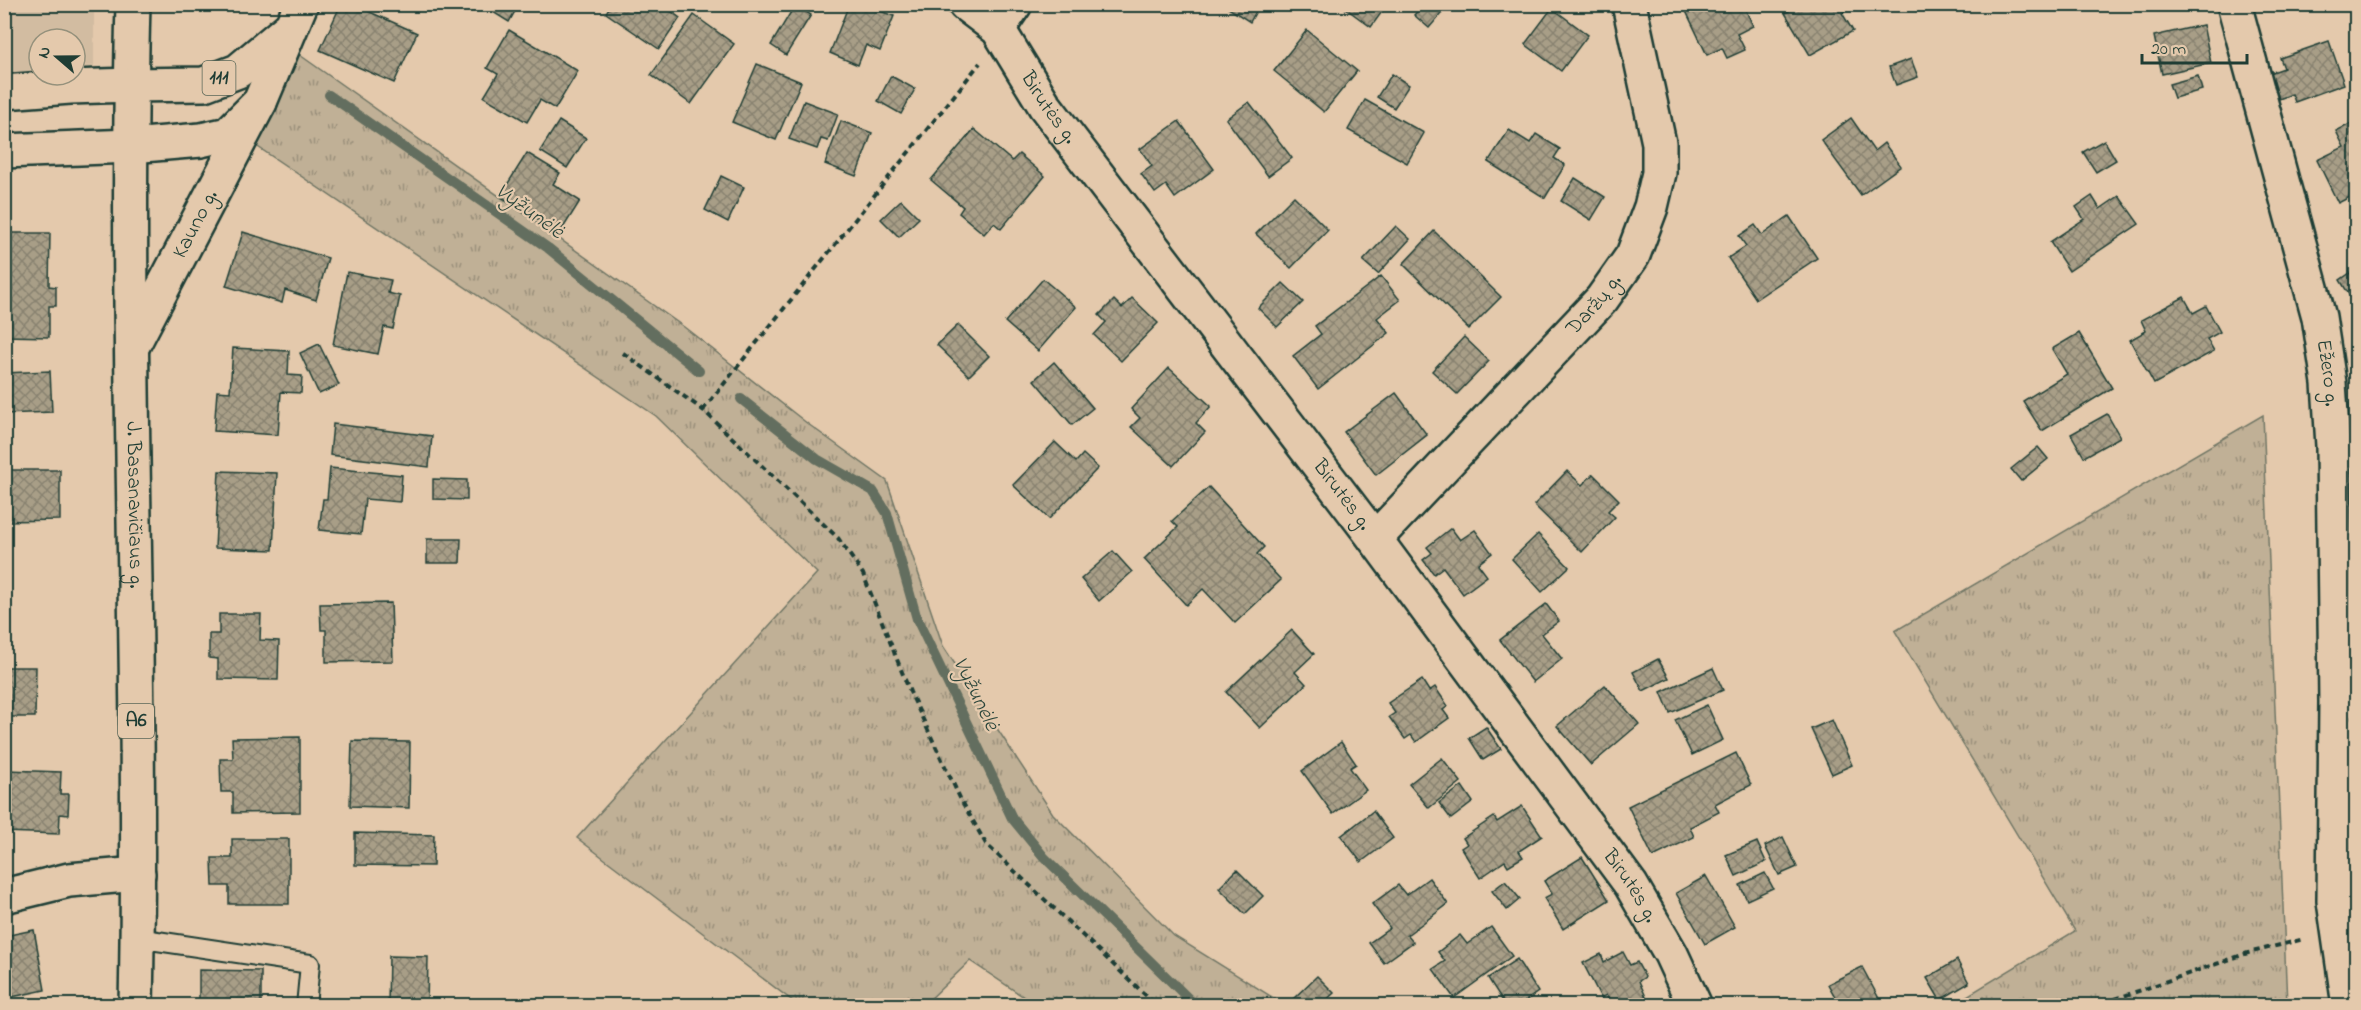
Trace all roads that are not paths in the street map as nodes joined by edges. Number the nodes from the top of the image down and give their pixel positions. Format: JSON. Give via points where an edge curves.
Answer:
{"nodes":[{"id":1,"x":133,"y":4,"type":"edge"},
{"id":2,"x":964,"y":4,"type":"edge"},
{"id":3,"x":1629,"y":4,"type":"edge"},
{"id":4,"x":2234,"y":4,"type":"edge"},
{"id":5,"x":296,"y":16,"type":"edge"},
{"id":6,"x":1006,"y":17,"type":"edge"},
{"id":7,"x":131,"y":85,"type":"junction"},
{"id":8,"x":4,"y":92,"type":"edge"},
{"id":9,"x":260,"y":102,"type":"junction"},
{"id":10,"x":131,"y":146,"type":"junction"},
{"id":11,"x":4,"y":151,"type":"edge"},
{"id":12,"x":132,"y":348,"type":"junction"},
{"id":13,"x":1375,"y":539,"type":"junction"},
{"id":14,"x":138,"y":874,"type":"junction"},
{"id":15,"x":4,"y":896,"type":"edge"},
{"id":16,"x":137,"y":938,"type":"junction"},
{"id":17,"x":136,"y":1005,"type":"edge"},
{"id":18,"x":306,"y":1005,"type":"edge"},
{"id":19,"x":1695,"y":1005,"type":"edge"},
{"id":20,"x":2349,"y":1005,"type":"edge"}],
"edges":[{"from":1,"to":7,"type":"street","name":"J. Basanavičiaus g.","number":"A6"},
{"from":2,"to":6,"type":"street","name":"Birutės g."},
{"from":3,"to":13,"type":"street","name":"Daržų g.","via":[[1659,143],[1659,173],[1652,207],[1633,255],[1602,299]]},
{"from":4,"to":20,"type":"street","name":"Ežero g.","via":[[2319,317],[2329,383],[2336,702],[2334,901]]},
{"from":5,"to":7,"type":"street","name":"Kauno g.","number":"111","via":[[238,71],[204,84]]},
{"from":5,"to":9,"type":"street","name":"Kauno g."},
{"from":6,"to":13,"type":"street","name":"Birutės g.","via":[[1045,106]]},
{"from":7,"to":8,"type":"street","name":"Kauno g."},
{"from":7,"to":10,"type":"street","name":"J. Basanavičiaus g.","number":"A6"},
{"from":9,"to":10,"type":"street","name":"Kauno g.","via":[[228,134]]},
{"from":9,"to":12,"type":"street","name":"Kauno g."},
{"from":10,"to":11,"type":"street","name":"Kauno g."},
{"from":10,"to":12,"type":"street","name":"J. Basanavičiaus g.","number":"A6"},
{"from":12,"to":14,"type":"street","name":"J. Basanavičiaus g.","number":"A6"},
{"from":13,"to":19,"type":"street","name":"Birutės g.","via":[[1631,885]]},
{"from":14,"to":15,"type":"street","via":[[69,880]]},
{"from":14,"to":16,"type":"street","name":"J. Basanavičiaus g.","number":"A6"},
{"from":16,"to":17,"type":"street","name":"J. Basanavičiaus g.","number":"A6"},
{"from":16,"to":18,"type":"lane","via":[[310,964]]}]}
